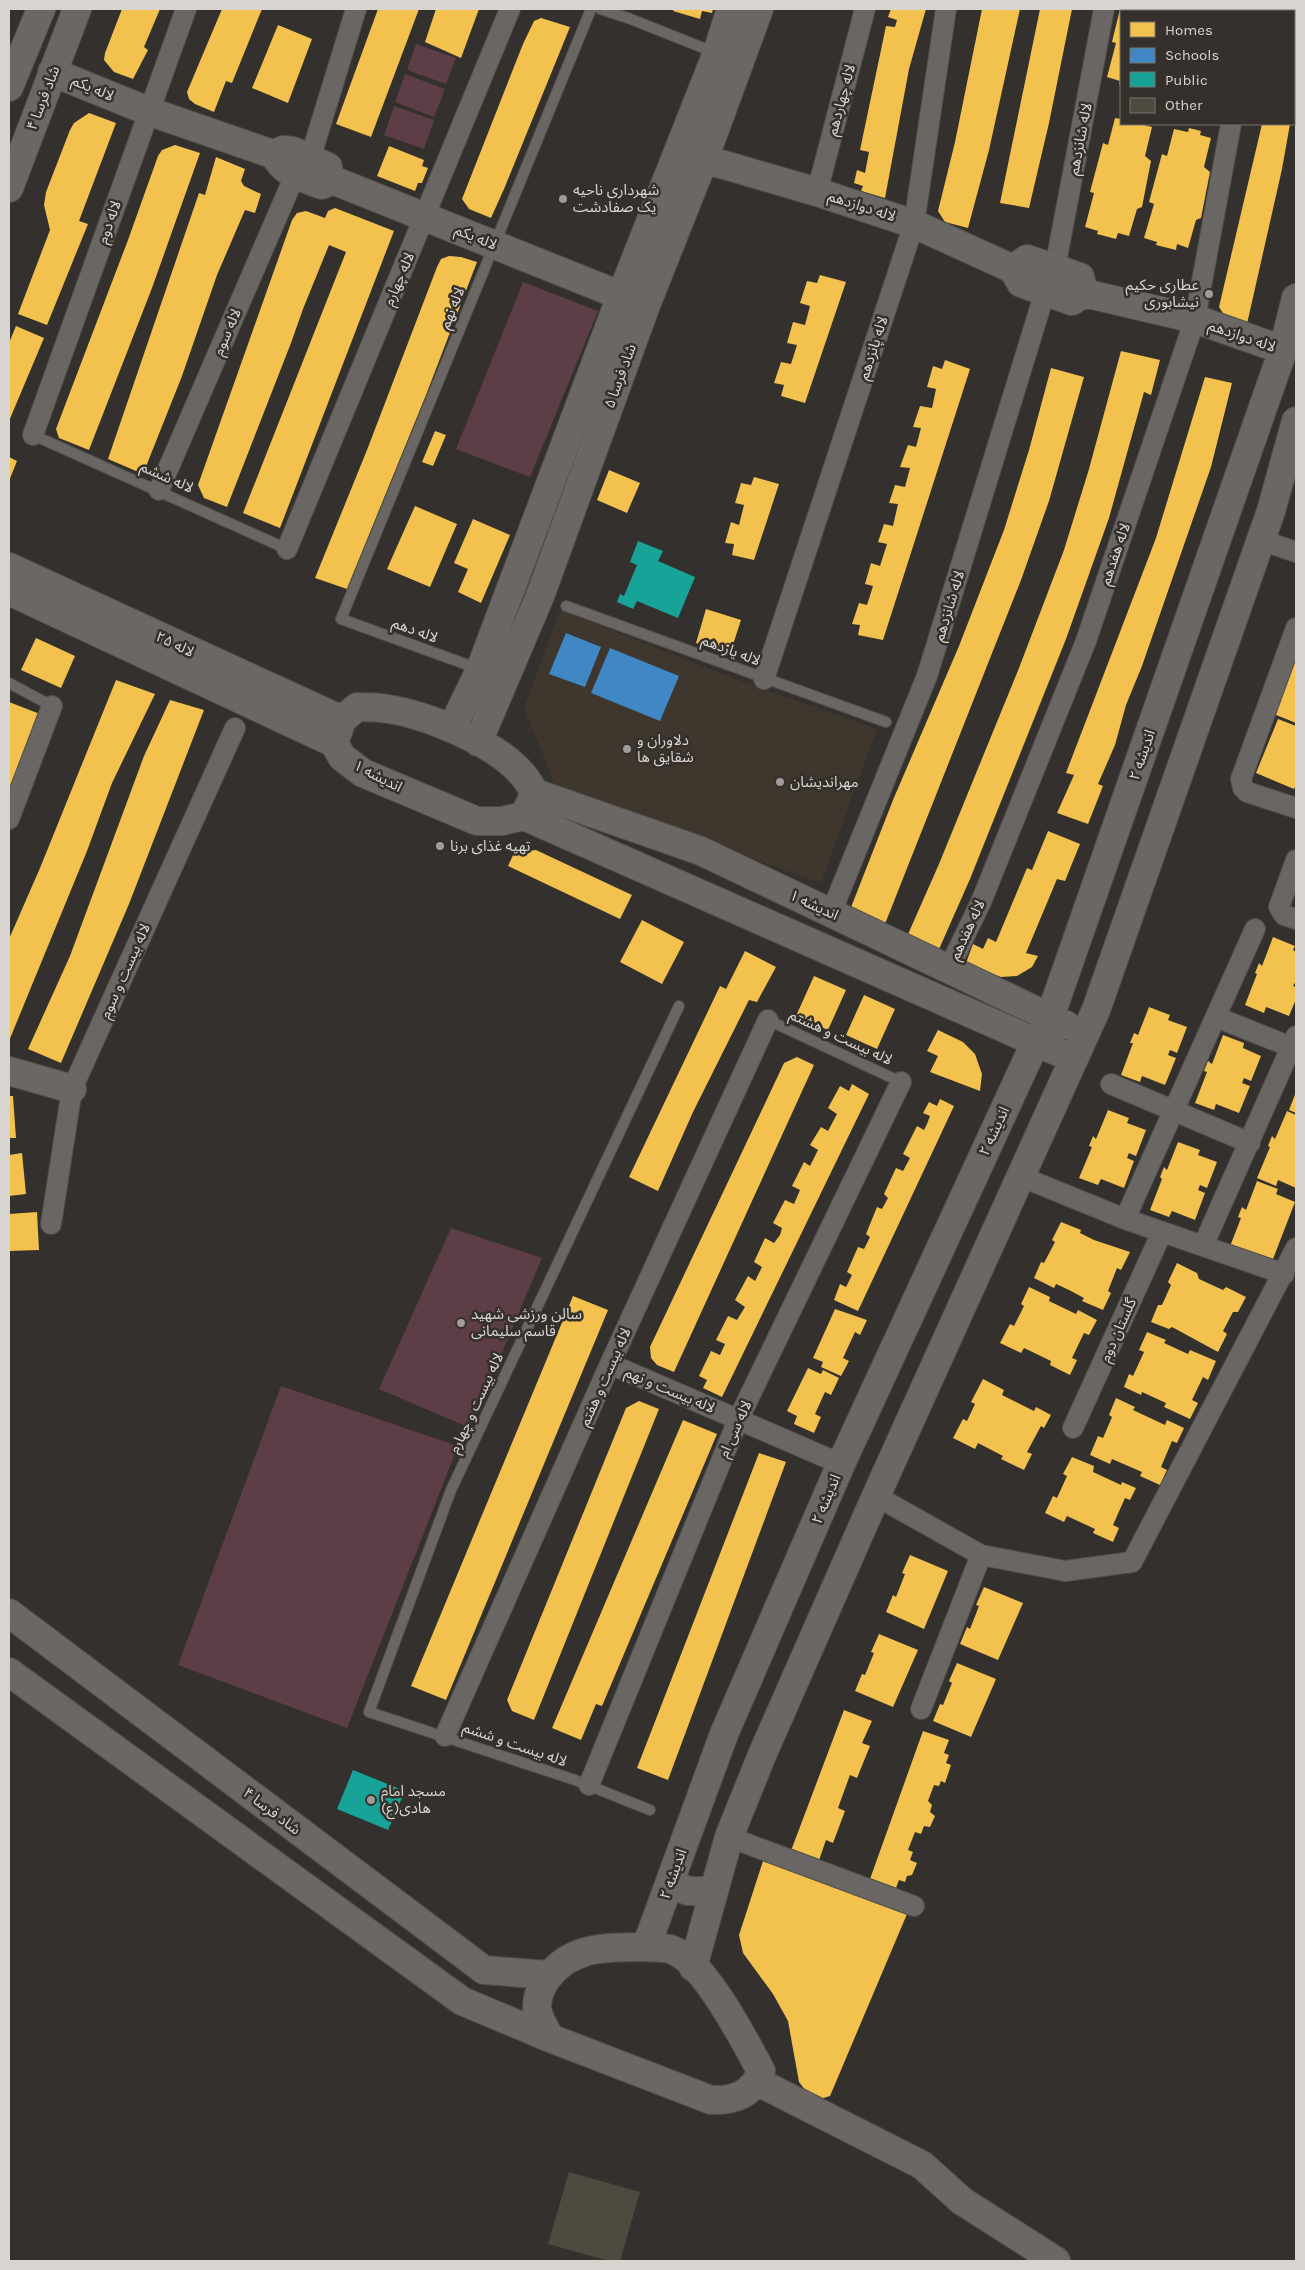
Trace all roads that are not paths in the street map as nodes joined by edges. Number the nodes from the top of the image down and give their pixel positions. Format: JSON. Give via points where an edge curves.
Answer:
{"nodes":[{"id":1,"x":41,"y":9,"type":"edge"},
{"id":2,"x":77,"y":9,"type":"edge"},
{"id":3,"x":186,"y":9,"type":"edge"},
{"id":4,"x":356,"y":9,"type":"edge"},
{"id":5,"x":510,"y":9,"type":"edge"},
{"id":6,"x":591,"y":9,"type":"edge"},
{"id":7,"x":600,"y":9,"type":"edge"},
{"id":8,"x":731,"y":9,"type":"edge"},
{"id":9,"x":759,"y":9,"type":"edge"},
{"id":10,"x":865,"y":9,"type":"edge"},
{"id":11,"x":946,"y":9,"type":"edge"},
{"id":12,"x":1104,"y":9,"type":"edge"},
{"id":13,"x":629,"y":13,"type":"edge"},
{"id":14,"x":717,"y":54,"type":"junction"},
{"id":15,"x":52,"y":72,"type":"junction"},
{"id":16,"x":9,"y":87,"type":"edge"},
{"id":17,"x":148,"y":111,"type":"junction"},
{"id":18,"x":1231,"y":125,"type":"edge"},
{"id":19,"x":704,"y":159,"type":"junction"},
{"id":20,"x":303,"y":167,"type":"junction"},
{"id":21,"x":9,"y":188,"type":"edge"},
{"id":22,"x":817,"y":192,"type":"junction"},
{"id":23,"x":425,"y":216,"type":"junction"},
{"id":24,"x":914,"y":224,"type":"junction"},
{"id":25,"x":494,"y":244,"type":"junction"},
{"id":26,"x":1050,"y":280,"type":"junction"},
{"id":27,"x":1296,"y":298,"type":"edge"},
{"id":28,"x":634,"y":301,"type":"junction"},
{"id":29,"x":1195,"y":319,"type":"junction"},
{"id":30,"x":1283,"y":350,"type":"junction"},
{"id":31,"x":1296,"y":421,"type":"edge"},
{"id":32,"x":33,"y":435,"type":"joint"},
{"id":33,"x":159,"y":490,"type":"junction"},
{"id":34,"x":1261,"y":540,"type":"junction"},
{"id":35,"x":287,"y":549,"type":"joint"},
{"id":36,"x":1295,"y":554,"type":"edge"},
{"id":37,"x":9,"y":567,"type":"edge"},
{"id":38,"x":9,"y":591,"type":"edge"},
{"id":39,"x":566,"y":606,"type":"dead end"},
{"id":40,"x":341,"y":619,"type":"joint"},
{"id":41,"x":1296,"y":628,"type":"edge"},
{"id":42,"x":480,"y":670,"type":"junction"},
{"id":43,"x":764,"y":679,"type":"junction"},
{"id":44,"x":9,"y":683,"type":"edge"},
{"id":45,"x":270,"y":701,"type":"junction"},
{"id":46,"x":52,"y":706,"type":"joint"},
{"id":47,"x":886,"y":722,"type":"dead end"},
{"id":48,"x":235,"y":728,"type":"dead end"},
{"id":49,"x":452,"y":728,"type":"junction"},
{"id":50,"x":338,"y":732,"type":"junction"},
{"id":51,"x":478,"y":742,"type":"junction"},
{"id":52,"x":529,"y":805,"type":"junction"},
{"id":53,"x":1296,"y":808,"type":"edge"},
{"id":54,"x":9,"y":819,"type":"edge"},
{"id":55,"x":1296,"y":860,"type":"edge"},
{"id":56,"x":831,"y":913,"type":"junction"},
{"id":57,"x":1296,"y":919,"type":"edge"},
{"id":58,"x":1254,"y":929,"type":"dead end"},
{"id":59,"x":949,"y":968,"type":"junction"},
{"id":60,"x":679,"y":1006,"type":"dead end"},
{"id":61,"x":1216,"y":1017,"type":"junction"},
{"id":62,"x":1050,"y":1018,"type":"junction"},
{"id":63,"x":768,"y":1020,"type":"joint"},
{"id":64,"x":1085,"y":1034,"type":"junction"},
{"id":65,"x":1036,"y":1041,"type":"junction"},
{"id":66,"x":1294,"y":1042,"type":"edge"},
{"id":67,"x":1074,"y":1059,"type":"junction"},
{"id":68,"x":9,"y":1071,"type":"edge"},
{"id":69,"x":901,"y":1082,"type":"joint"},
{"id":70,"x":1110,"y":1084,"type":"dead end"},
{"id":71,"x":72,"y":1089,"type":"junction"},
{"id":72,"x":1173,"y":1111,"type":"junction"},
{"id":73,"x":1250,"y":1143,"type":"junction"},
{"id":74,"x":1022,"y":1176,"type":"junction"},
{"id":75,"x":1126,"y":1219,"type":"junction"},
{"id":76,"x":51,"y":1224,"type":"dead end"},
{"id":77,"x":1162,"y":1232,"type":"junction"},
{"id":78,"x":1203,"y":1246,"type":"junction"},
{"id":79,"x":1296,"y":1248,"type":"edge"},
{"id":80,"x":1284,"y":1274,"type":"junction"},
{"id":81,"x":610,"y":1364,"type":"junction"},
{"id":82,"x":738,"y":1420,"type":"junction"},
{"id":83,"x":1074,"y":1428,"type":"dead end"},
{"id":84,"x":841,"y":1464,"type":"junction"},
{"id":85,"x":876,"y":1496,"type":"junction"},
{"id":86,"x":981,"y":1555,"type":"junction"},
{"id":87,"x":9,"y":1613,"type":"edge"},
{"id":88,"x":9,"y":1672,"type":"edge"},
{"id":89,"x":921,"y":1709,"type":"dead end"},
{"id":90,"x":369,"y":1712,"type":"joint"},
{"id":91,"x":446,"y":1736,"type":"junction"},
{"id":92,"x":588,"y":1786,"type":"junction"},
{"id":93,"x":650,"y":1810,"type":"dead end"},
{"id":94,"x":729,"y":1837,"type":"junction"},
{"id":95,"x":671,"y":1881,"type":"junction"},
{"id":96,"x":714,"y":1891,"type":"junction"},
{"id":97,"x":914,"y":1906,"type":"dead end"},
{"id":98,"x":646,"y":1947,"type":"junction"},
{"id":99,"x":693,"y":1967,"type":"junction"},
{"id":100,"x":548,"y":1976,"type":"junction"},
{"id":101,"x":550,"y":2038,"type":"junction"},
{"id":102,"x":758,"y":2082,"type":"junction"},
{"id":103,"x":1048,"y":2257,"type":"edge"}],
"edges":[{"from":1,"to":16,"type":"street"},
{"from":2,"to":15,"type":"street","name":"شاد فرسا ۴"},
{"from":3,"to":17,"type":"street","name":"لاله دوم"},
{"from":4,"to":20,"type":"street","name":"لاله سوم"},
{"from":5,"to":23,"type":"street","name":"لاله چهارم"},
{"from":6,"to":25,"type":"lane","name":"لاله نهم"},
{"from":7,"to":13,"type":"lane"},
{"from":8,"to":14,"type":"street","name":"شاد فرسا ۵"},
{"from":9,"to":19,"type":"street","name":"شاد فرسا ۵"},
{"from":10,"to":22,"type":"street","name":"لاله چهاردهم"},
{"from":11,"to":24,"type":"street","name":"لاله پانزدهم"},
{"from":12,"to":26,"type":"street","name":"لاله شانزدهم"},
{"from":13,"to":14,"type":"lane"},
{"from":14,"to":28,"type":"street","name":"شاد فرسا ۵"},
{"from":15,"to":17,"type":"street","name":"لاله یکم"},
{"from":15,"to":21,"type":"street","name":"شاد فرسا ۴"},
{"from":17,"to":20,"type":"street","name":"لاله یکم","via":[[274,155],[283,150],[293,150]]},
{"from":17,"to":32,"type":"street","name":"لاله دوم"},
{"from":18,"to":29,"type":"street","name":"لاله هفدهم"},
{"from":19,"to":22,"type":"street","name":"لاله دوازدهم"},
{"from":19,"to":28,"type":"street","name":"شاد فرسا ۵"},
{"from":20,"to":23,"type":"street","name":"لاله یکم","via":[[322,185],[330,179]]},
{"from":20,"to":33,"type":"street","name":"لاله سوم"},
{"from":22,"to":24,"type":"street","name":"لاله دوازدهم"},
{"from":23,"to":25,"type":"street","name":"لاله یکم"},
{"from":23,"to":35,"type":"street","name":"لاله چهارم"},
{"from":24,"to":26,"type":"street","name":"لاله دوازدهم","via":[[1013,270],[1021,283]]},
{"from":24,"to":43,"type":"street","name":"لاله پانزدهم"},
{"from":25,"to":28,"type":"street","name":"لاله یکم"},
{"from":25,"to":40,"type":"lane","name":"لاله نهم"},
{"from":26,"to":29,"type":"street","name":"لاله دوازدهم","via":[[1072,301],[1084,293]]},
{"from":26,"to":56,"type":"street","name":"لاله شانزدهم","via":[[927,676]]},
{"from":27,"to":30,"type":"street","name":"اندیشه ۲"},
{"from":28,"to":42,"type":"street","name":"شاد فرسا ۵"},
{"from":28,"to":51,"type":"street","name":"شاد فرسا ۵","via":[[540,596]]},
{"from":29,"to":30,"type":"street","name":"لاله دوازدهم"},
{"from":29,"to":59,"type":"street","name":"لاله هفدهم","via":[[1086,640],[981,902]]},
{"from":30,"to":62,"type":"street","name":"اندیشه ۲"},
{"from":31,"to":34,"type":"street"},
{"from":32,"to":33,"type":"lane","name":"لاله ششم"},
{"from":33,"to":35,"type":"lane","name":"لاله ششم"},
{"from":34,"to":36,"type":"street"},
{"from":34,"to":64,"type":"street"},
{"from":37,"to":45,"type":"street","name":"لاله ۲۵"},
{"from":38,"to":45,"type":"street","name":"لاله ۲۵"},
{"from":39,"to":43,"type":"lane","name":"لاله یازدهم"},
{"from":40,"to":42,"type":"lane","name":"لاله دهم"},
{"from":41,"to":53,"type":"street","via":[[1241,779],[1247,792]]},
{"from":42,"to":49,"type":"street","name":"شاد فرسا ۵"},
{"from":43,"to":47,"type":"lane","name":"لاله یازدهم"},
{"from":44,"to":46,"type":"lane"},
{"from":45,"to":50,"type":"street","name":"لاله ۲۵"},
{"from":46,"to":54,"type":"street"},
{"from":48,"to":71,"type":"street","name":"لاله بیست و سوم"},
{"from":49,"to":50,"type":"street","via":[[388,709],[357,707]]},
{"from":49,"to":51,"type":"street"},
{"from":50,"to":52,"type":"street","name":"اندیشه ۱","via":[[342,757],[364,773],[477,821],[502,821]]},
{"from":51,"to":52,"type":"street","via":[[506,758],[522,774]]},
{"from":52,"to":56,"type":"street","name":"اندیشه ۱","via":[[701,851]]},
{"from":52,"to":65,"type":"street"},
{"from":55,"to":57,"type":"street","via":[[1279,907],[1284,915]]},
{"from":56,"to":59,"type":"street","name":"اندیشه ۱"},
{"from":58,"to":61,"type":"street"},
{"from":59,"to":62,"type":"street","name":"اندیشه ۱"},
{"from":60,"to":90,"type":"lane","name":"لاله بیست و چهارم","via":[[451,1490]]},
{"from":61,"to":66,"type":"street"},
{"from":61,"to":72,"type":"street"},
{"from":62,"to":64,"type":"street","name":"اندیشه ۱"},
{"from":62,"to":65,"type":"street","name":"اندیشه ۲"},
{"from":63,"to":69,"type":"lane","name":"لاله بیست و هشتم"},
{"from":63,"to":81,"type":"street","name":"لاله بیست و هفتم"},
{"from":64,"to":67,"type":"street"},
{"from":65,"to":67,"type":"street"},
{"from":65,"to":84,"type":"street","name":"اندیشه ۲"},
{"from":66,"to":73,"type":"street"},
{"from":67,"to":74,"type":"street"},
{"from":68,"to":71,"type":"street"},
{"from":69,"to":82,"type":"street","name":"لاله سی ام"},
{"from":70,"to":72,"type":"street"},
{"from":71,"to":76,"type":"street","name":"لاله بیست و سوم"},
{"from":72,"to":73,"type":"street"},
{"from":72,"to":75,"type":"street"},
{"from":73,"to":78,"type":"street"},
{"from":74,"to":75,"type":"street"},
{"from":74,"to":85,"type":"street"},
{"from":75,"to":77,"type":"street"},
{"from":77,"to":78,"type":"street"},
{"from":77,"to":83,"type":"street","name":"گلستان دوم"},
{"from":78,"to":80,"type":"street"},
{"from":79,"to":80,"type":"street"},
{"from":80,"to":86,"type":"street","via":[[1132,1562],[1065,1570]]},
{"from":81,"to":82,"type":"street","name":"لاله بیست و نهم"},
{"from":81,"to":91,"type":"street","name":"لاله بیست و هفتم"},
{"from":82,"to":84,"type":"street","name":"لاله بیست و نهم"},
{"from":82,"to":92,"type":"street","name":"لاله سی ام"},
{"from":84,"to":95,"type":"street","name":"اندیشه ۲","via":[[724,1734]]},
{"from":85,"to":86,"type":"street"},
{"from":85,"to":94,"type":"street"},
{"from":86,"to":89,"type":"street"},
{"from":87,"to":100,"type":"street","name":"شاد فرسا ۴","via":[[484,1970]]},
{"from":88,"to":101,"type":"street","via":[[462,2001]]},
{"from":90,"to":91,"type":"lane","name":"لاله بیست و ششم"},
{"from":91,"to":92,"type":"lane","name":"لاله بیست و ششم"},
{"from":92,"to":93,"type":"lane","name":"لاله بیست و ششم"},
{"from":94,"to":96,"type":"street"},
{"from":94,"to":97,"type":"street"},
{"from":95,"to":96,"type":"street","via":[[687,1891]]},
{"from":95,"to":98,"type":"street","name":"اندیشه ۲"},
{"from":96,"to":99,"type":"street"},
{"from":98,"to":99,"type":"street","via":[[670,1949]]},
{"from":98,"to":100,"type":"street","via":[[585,1952],[562,1963]]},
{"from":99,"to":102,"type":"street","via":[[708,1983],[745,2042],[761,2071]]},
{"from":100,"to":101,"type":"street","via":[[537,2006]]},
{"from":101,"to":102,"type":"street","via":[[711,2100],[736,2098]]},
{"from":102,"to":103,"type":"street","via":[[922,2165],[962,2201]]}]}
